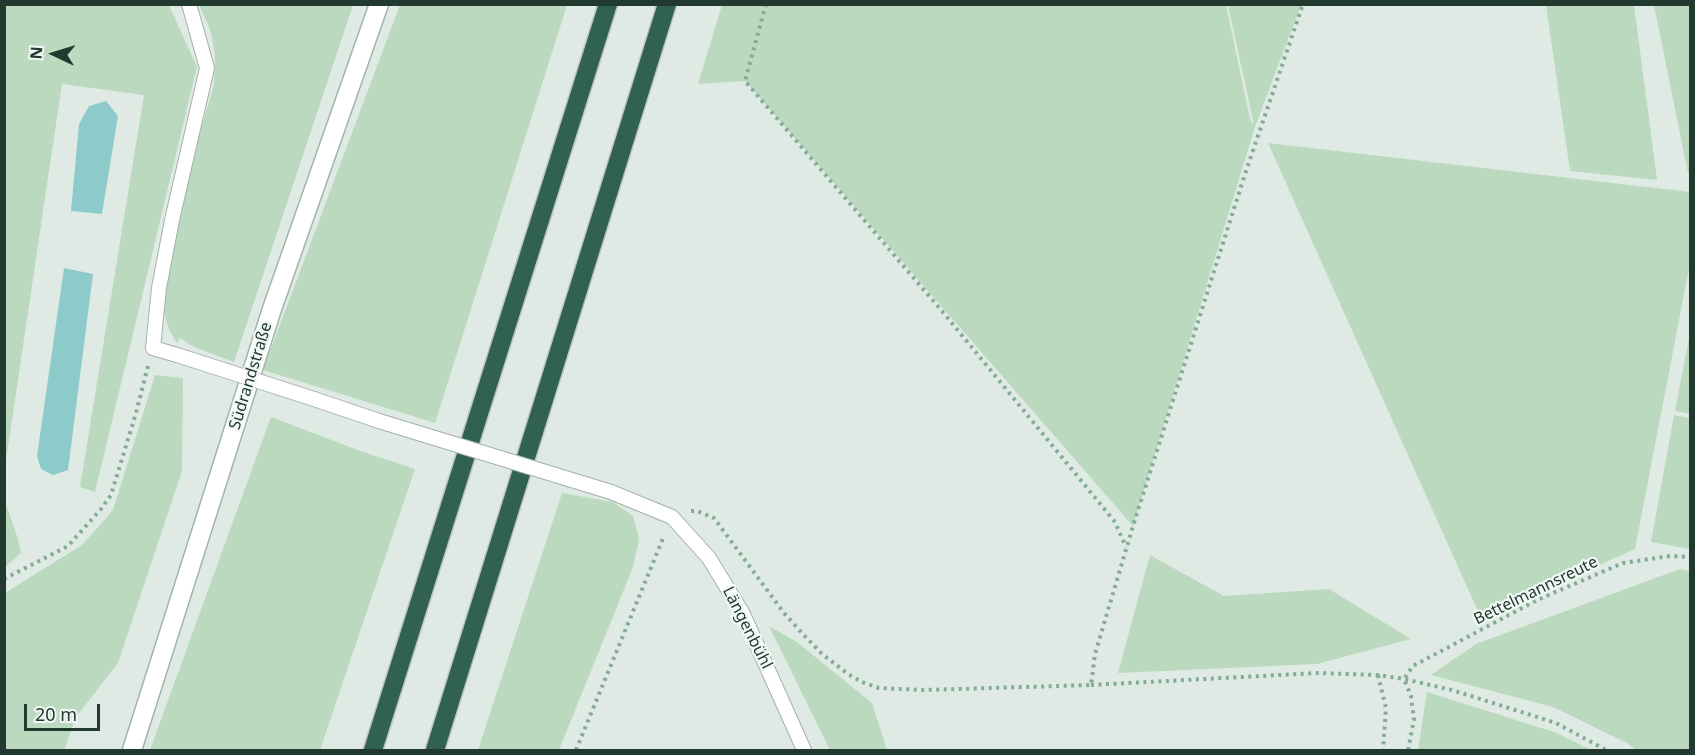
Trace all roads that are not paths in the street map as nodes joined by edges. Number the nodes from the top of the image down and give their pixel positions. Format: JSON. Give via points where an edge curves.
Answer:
{"nodes":[{"id":1,"x":189,"y":4,"type":"edge"},
{"id":2,"x":379,"y":4,"type":"edge"},
{"id":3,"x":608,"y":4,"type":"edge"},
{"id":4,"x":667,"y":4,"type":"edge"},
{"id":5,"x":132,"y":750,"type":"edge"},
{"id":6,"x":374,"y":750,"type":"edge"},
{"id":7,"x":435,"y":750,"type":"edge"},
{"id":8,"x":804,"y":750,"type":"edge"}],
"edges":[{"from":1,"to":8,"type":"lane","name":"Längenbühl","bridge":true,"via":[[207,68],[171,220],[153,348],[611,492],[672,517],[709,558],[743,614]]},
{"from":2,"to":5,"type":"main road","name":"Südrandstraße","via":[[272,309]]},
{"from":3,"to":6,"type":"highway"},
{"from":4,"to":7,"type":"highway"}]}
